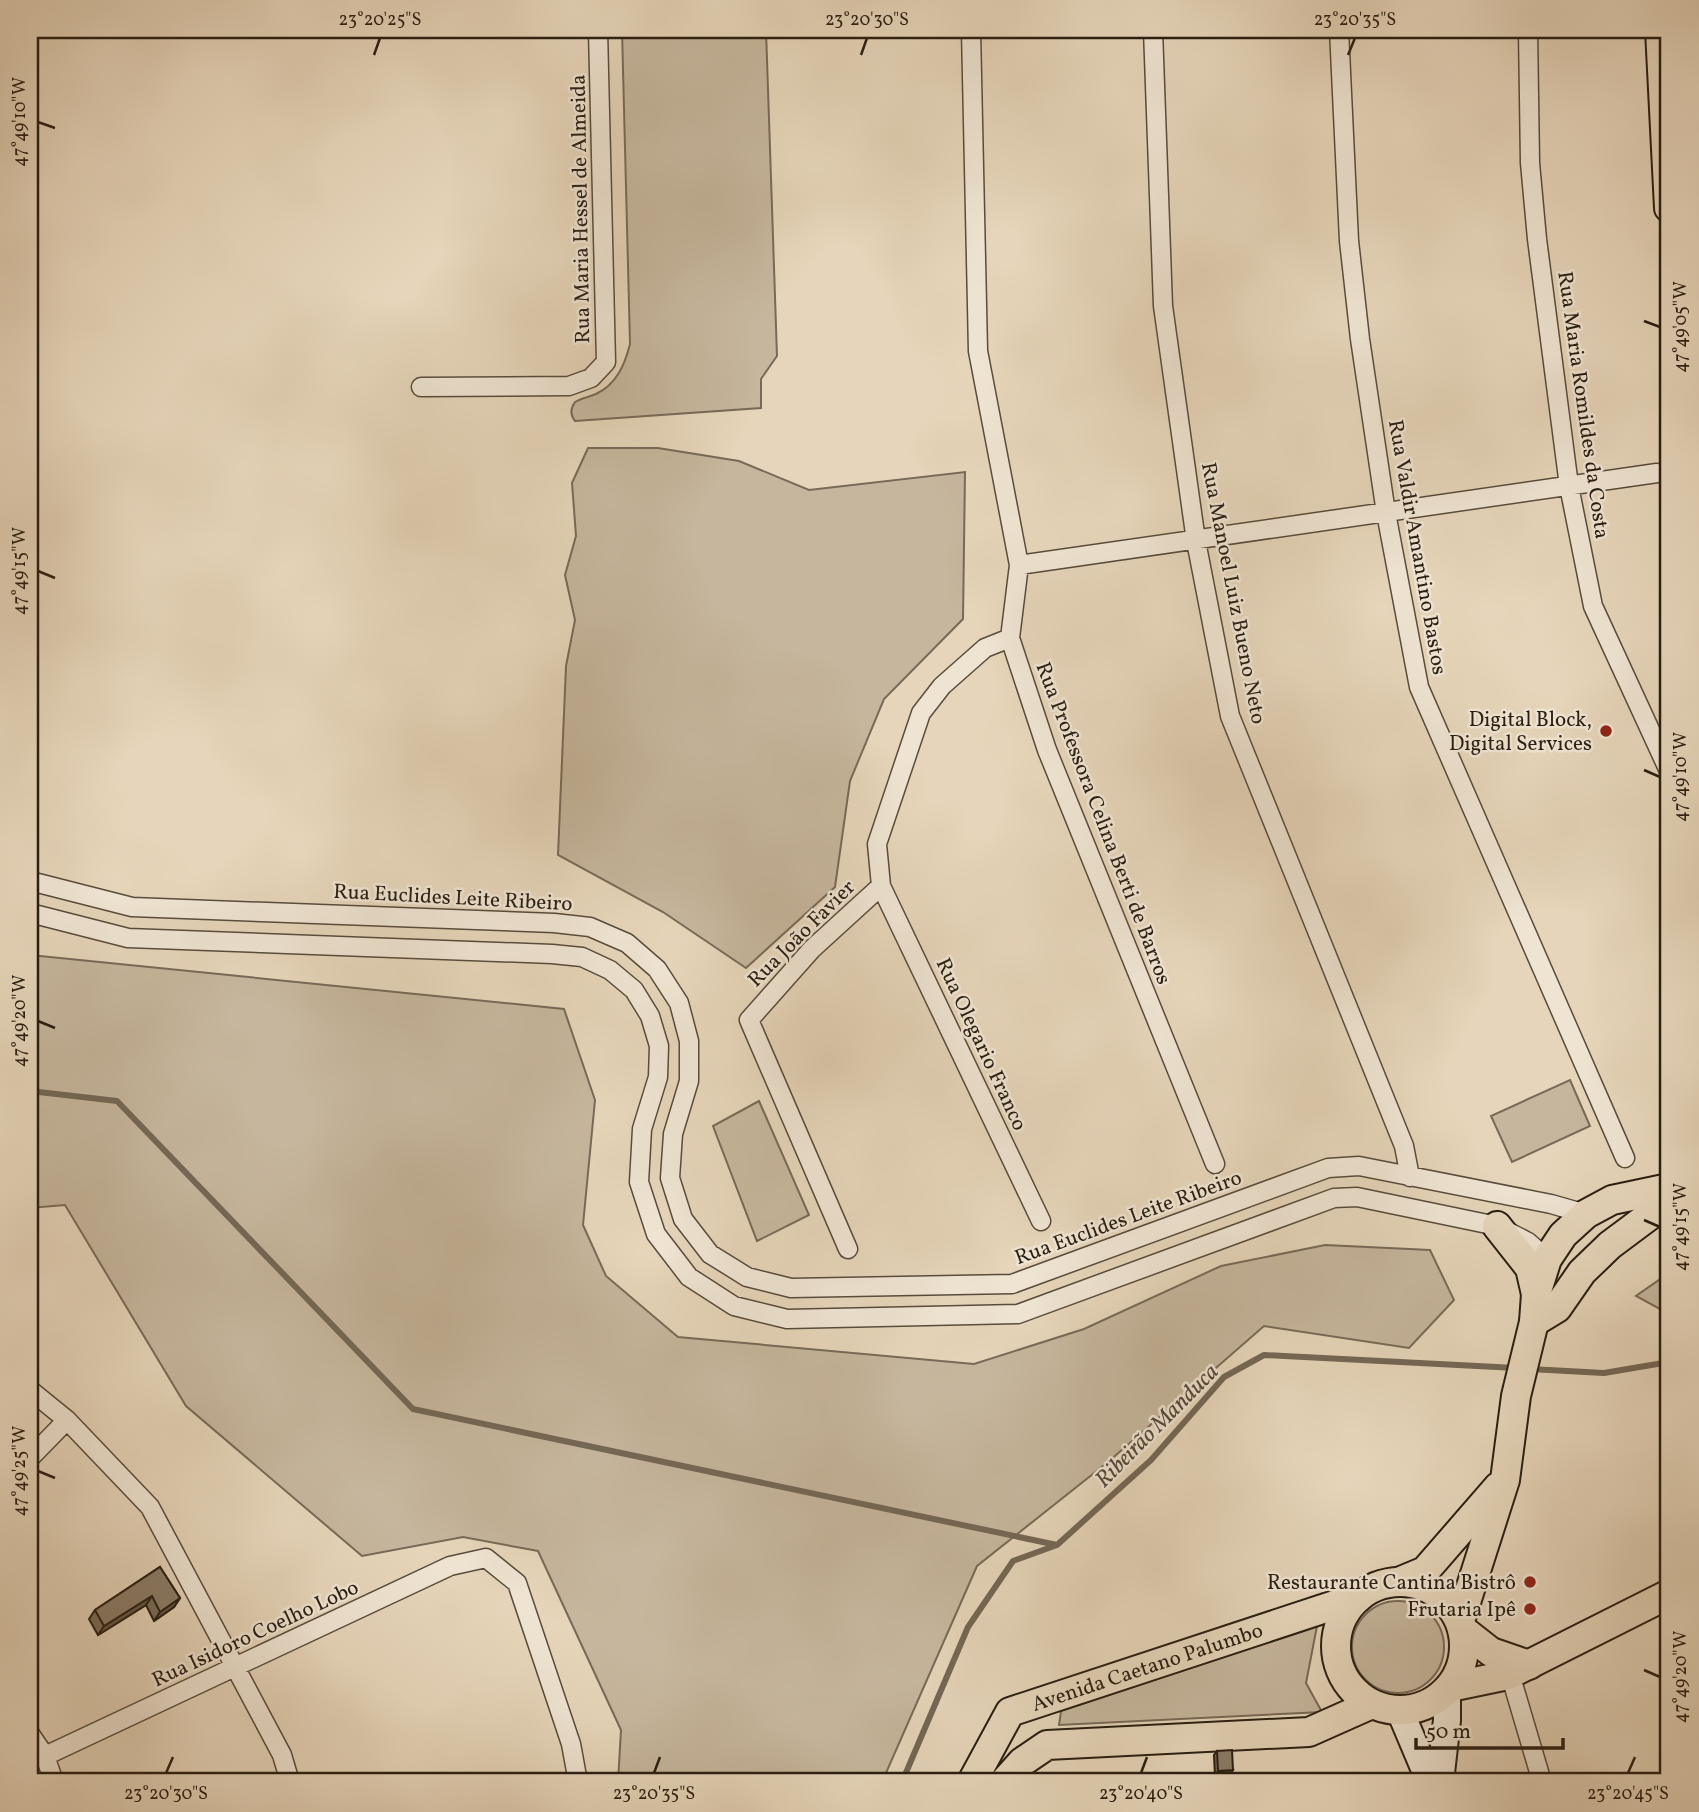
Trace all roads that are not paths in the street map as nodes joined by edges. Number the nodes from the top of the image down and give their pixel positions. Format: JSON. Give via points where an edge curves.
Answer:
{"nodes":[{"id":1,"x":598,"y":30,"type":"edge"},
{"id":2,"x":971,"y":30,"type":"edge"},
{"id":3,"x":1153,"y":30,"type":"edge"},
{"id":4,"x":1339,"y":30,"type":"edge"},
{"id":5,"x":1528,"y":30,"type":"edge"},
{"id":6,"x":1660,"y":30,"type":"edge"},
{"id":7,"x":1669,"y":208,"type":"edge"},
{"id":8,"x":421,"y":387,"type":"dead end"},
{"id":9,"x":1657,"y":473,"type":"dead end"},
{"id":10,"x":1569,"y":486,"type":"junction"},
{"id":11,"x":1386,"y":513,"type":"junction"},
{"id":12,"x":1196,"y":541,"type":"junction"},
{"id":13,"x":1019,"y":565,"type":"junction"},
{"id":14,"x":1010,"y":638,"type":"junction"},
{"id":15,"x":1669,"y":771,"type":"edge"},
{"id":16,"x":30,"y":881,"type":"edge"},
{"id":17,"x":881,"y":886,"type":"junction"},
{"id":18,"x":30,"y":913,"type":"edge"},
{"id":19,"x":1625,"y":1158,"type":"dead end"},
{"id":20,"x":1215,"y":1164,"type":"dead end"},
{"id":21,"x":1385,"y":1171,"type":"junction"},
{"id":22,"x":1410,"y":1177,"type":"junction"},
{"id":23,"x":1436,"y":1182,"type":"junction"},
{"id":24,"x":1669,"y":1188,"type":"edge"},
{"id":25,"x":1669,"y":1201,"type":"edge"},
{"id":26,"x":1380,"y":1202,"type":"junction"},
{"id":27,"x":1429,"y":1212,"type":"junction"},
{"id":28,"x":1586,"y":1214,"type":"junction"},
{"id":29,"x":1041,"y":1221,"type":"dead end"},
{"id":30,"x":1497,"y":1226,"type":"junction"},
{"id":31,"x":1610,"y":1245,"type":"junction"},
{"id":32,"x":848,"y":1249,"type":"dead end"},
{"id":33,"x":1547,"y":1259,"type":"junction"},
{"id":34,"x":1042,"y":1272,"type":"junction"},
{"id":35,"x":1582,"y":1272,"type":"junction"},
{"id":36,"x":1536,"y":1294,"type":"junction"},
{"id":37,"x":1054,"y":1301,"type":"junction"},
{"id":38,"x":1533,"y":1329,"type":"junction"},
{"id":39,"x":30,"y":1390,"type":"edge"},
{"id":40,"x":68,"y":1420,"type":"junction"},
{"id":41,"x":30,"y":1458,"type":"edge"},
{"id":42,"x":1505,"y":1480,"type":"junction"},
{"id":43,"x":1401,"y":1581,"type":"junction"},
{"id":44,"x":1669,"y":1594,"type":"edge"},
{"id":45,"x":1359,"y":1597,"type":"junction"},
{"id":46,"x":1461,"y":1625,"type":"junction"},
{"id":47,"x":1515,"y":1666,"type":"junction"},
{"id":48,"x":235,"y":1668,"type":"junction"},
{"id":49,"x":1448,"y":1689,"type":"junction"},
{"id":50,"x":1372,"y":1704,"type":"junction"},
{"id":51,"x":1400,"y":1711,"type":"junction"},
{"id":52,"x":30,"y":1734,"type":"edge"},
{"id":53,"x":46,"y":1756,"type":"junction"},
{"id":54,"x":54,"y":1782,"type":"edge"},
{"id":55,"x":290,"y":1782,"type":"edge"},
{"id":56,"x":578,"y":1782,"type":"edge"},
{"id":57,"x":972,"y":1782,"type":"edge"},
{"id":58,"x":1004,"y":1782,"type":"edge"},
{"id":59,"x":1430,"y":1782,"type":"edge"},
{"id":60,"x":1440,"y":1782,"type":"edge"},
{"id":61,"x":1542,"y":1782,"type":"edge"}],
"edges":[{"from":1,"to":8,"type":"street","name":"Rua Maria Hessel de Almeida","via":[[606,362],[592,378],[569,386]]},
{"from":2,"to":13,"type":"street","name":"Rua Professora Celina Berti de Barros","via":[[978,351]]},
{"from":3,"to":12,"type":"street","name":"Rua Manoel Luiz Bueno Neto","via":[[1163,306]]},
{"from":4,"to":11,"type":"street","name":"Rua Valdir Amantino Bastos","via":[[1349,241]]},
{"from":5,"to":10,"type":"street","name":"Rua Maria Romildes da Costa","via":[[1536,239]]},
{"from":6,"to":7,"type":"main road"},
{"from":9,"to":10,"type":"street"},
{"from":10,"to":11,"type":"street"},
{"from":10,"to":15,"type":"street","name":"Rua Maria Romildes da Costa","via":[[1593,606]]},
{"from":11,"to":12,"type":"street"},
{"from":11,"to":19,"type":"street","name":"Rua Valdir Amantino Bastos","via":[[1419,687]]},
{"from":12,"to":13,"type":"street"},
{"from":12,"to":22,"type":"street","name":"Rua Manoel Luiz Bueno Neto","via":[[1230,716],[1404,1146]]},
{"from":13,"to":14,"type":"street","name":"Rua Professora Celina Berti de Barros"},
{"from":14,"to":17,"type":"street","name":"Rua João Favier","via":[[985,648],[942,686],[920,713],[877,844]]},
{"from":14,"to":20,"type":"street","name":"Rua Professora Celina Berti de Barros","via":[[1047,750]]},
{"from":16,"to":34,"type":"street","name":"Rua Euclides Leite Ribeiro","via":[[132,907],[590,927],[627,943],[657,969],[678,1003],[689,1041],[689,1081],[673,1134],[670,1178],[684,1219],[710,1254],[747,1277],[791,1288],[994,1286]]},
{"from":17,"to":29,"type":"street","name":"Rua Olegario Franco"},
{"from":17,"to":32,"type":"street","name":"Rua João Favier","via":[[812,949],[749,1020]]},
{"from":18,"to":37,"type":"street","via":[[128,938],[582,957],[626,983],[650,1016],[659,1045],[658,1077],[642,1129],[639,1182],[656,1234],[689,1277],[734,1306],[787,1319],[996,1316],[1018,1314]]},
{"from":21,"to":22,"type":"street","name":"Rua Euclides Leite Ribeiro"},
{"from":21,"to":26,"type":"street","via":[[1377,1186]]},
{"from":21,"to":34,"type":"street","name":"Rua Euclides Leite Ribeiro","via":[[1359,1166],[1328,1168]]},
{"from":22,"to":23,"type":"street","name":"Rua Euclides Leite Ribeiro"},
{"from":23,"to":27,"type":"street","via":[[1437,1198]]},
{"from":23,"to":28,"type":"street","name":"Rua Euclides Leite Ribeiro"},
{"from":24,"to":28,"type":"main road","via":[[1612,1200]]},
{"from":25,"to":31,"type":"main road"},
{"from":26,"to":27,"type":"street"},
{"from":26,"to":37,"type":"street","via":[[1334,1198]]},
{"from":27,"to":30,"type":"street"},
{"from":28,"to":31,"type":"main road","via":[[1602,1226]]},
{"from":28,"to":33,"type":"main road","via":[[1563,1235]]},
{"from":30,"to":33,"type":"street","via":[[1528,1242]]},
{"from":30,"to":36,"type":"main road","via":[[1530,1268]]},
{"from":31,"to":35,"type":"main road"},
{"from":33,"to":35,"type":"main road"},
{"from":33,"to":36,"type":"main road"},
{"from":34,"to":37,"type":"street"},
{"from":35,"to":38,"type":"main road","via":[[1557,1308]]},
{"from":36,"to":38,"type":"main road"},
{"from":38,"to":42,"type":"main road","via":[[1516,1396]]},
{"from":39,"to":40,"type":"street"},
{"from":40,"to":41,"type":"street"},
{"from":40,"to":48,"type":"street","via":[[150,1507]]},
{"from":42,"to":43,"type":"main road","via":[[1425,1571]]},
{"from":42,"to":46,"type":"main road"},
{"from":43,"to":45,"type":"main road","via":[[1381,1584]]},
{"from":43,"to":46,"type":"main road","via":[[1436,1592]]},
{"from":44,"to":47,"type":"main road"},
{"from":45,"to":50,"type":"main road","via":[[1338,1629],[1335,1651],[1353,1692]]},
{"from":45,"to":57,"type":"main road","name":"Avenida Caetano Palumbo","via":[[1010,1712]]},
{"from":46,"to":47,"type":"main road"},
{"from":46,"to":49,"type":"main road","via":[[1464,1650],[1460,1670]]},
{"from":47,"to":49,"type":"main road"},
{"from":47,"to":61,"type":"street"},
{"from":48,"to":53,"type":"street","name":"Rua Isidoro Coelho Lobo"},
{"from":48,"to":55,"type":"street","via":[[282,1755]]},
{"from":48,"to":56,"type":"street","name":"Rua Isidoro Coelho Lobo","via":[[450,1566],[486,1558],[517,1583],[571,1744]]},
{"from":49,"to":51,"type":"main road","via":[[1433,1702]]},
{"from":49,"to":60,"type":"main road"},
{"from":50,"to":51,"type":"main road"},
{"from":50,"to":58,"type":"main road","via":[[1309,1732],[1048,1745],[1022,1762]]},
{"from":51,"to":59,"type":"main road"},
{"from":52,"to":53,"type":"street"},
{"from":53,"to":54,"type":"street"}]}
